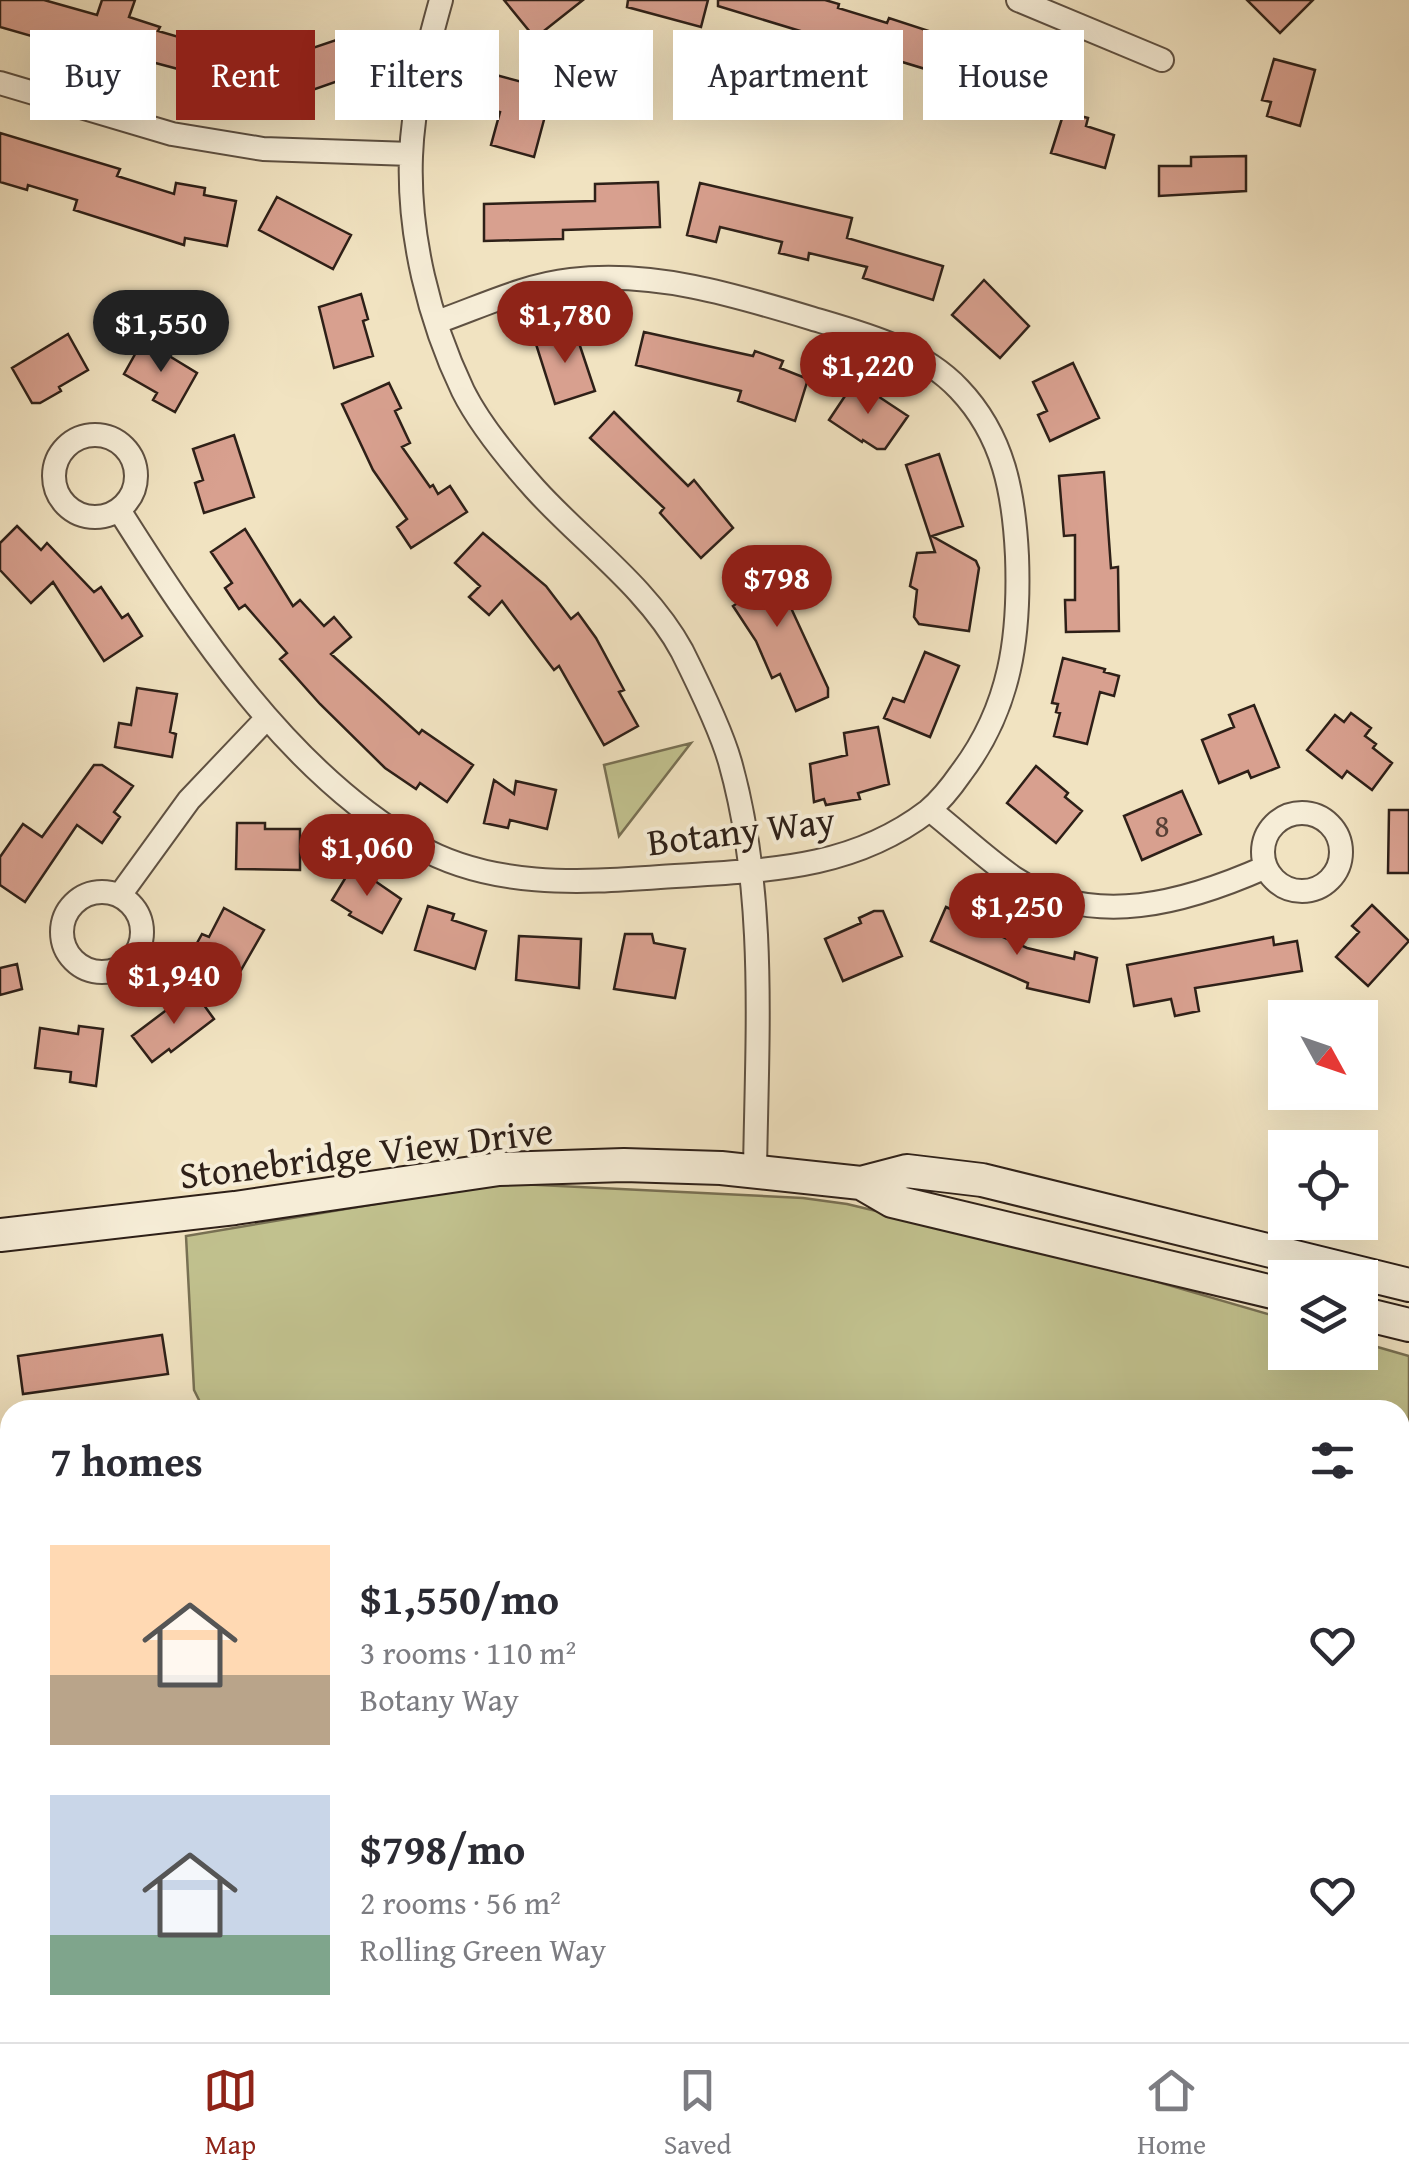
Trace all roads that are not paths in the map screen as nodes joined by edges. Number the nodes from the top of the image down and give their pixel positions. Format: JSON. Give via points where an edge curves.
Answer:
{"nodes":[{"id":1,"x":441,"y":0,"type":"edge"},
{"id":2,"x":1018,"y":0,"type":"edge"},
{"id":3,"x":1162,"y":60,"type":"dead end"},
{"id":4,"x":0,"y":83,"type":"edge"},
{"id":5,"x":411,"y":154,"type":"junction"},
{"id":6,"x":437,"y":322,"type":"junction"},
{"id":7,"x":119,"y":510,"type":"dead end"},
{"id":8,"x":266,"y":718,"type":"junction"},
{"id":9,"x":930,"y":810,"type":"junction"},
{"id":10,"x":1266,"y":867,"type":"dead end"},
{"id":11,"x":751,"y":871,"type":"junction"},
{"id":12,"x":120,"y":895,"type":"dead end"},
{"id":13,"x":755,"y":1170,"type":"junction"},
{"id":14,"x":862,"y":1183,"type":"junction"},
{"id":15,"x":0,"y":1234,"type":"edge"},
{"id":16,"x":1409,"y":1285,"type":"edge"},
{"id":17,"x":1268,"y":1291,"type":"edge"},
{"id":18,"x":1378,"y":1318,"type":"edge"},
{"id":19,"x":1409,"y":1326,"type":"edge"}],
"edges":[{"from":1,"to":5,"type":"street"},
{"from":2,"to":3,"type":"street"},
{"from":4,"to":5,"type":"street","via":[[172,134],[263,148]]},
{"from":5,"to":6,"type":"street","via":[[414,234]]},
{"from":6,"to":9,"type":"street","name":"Botany Way","via":[[572,280],[719,290],[904,349],[959,389],[985,422],[1008,471],[1019,608],[1006,692],[980,748]]},
{"from":6,"to":11,"type":"street","via":[[464,392],[494,438],[535,489],[630,582],[680,648],[730,761]]},
{"from":7,"to":8,"type":"street","name":"Botany Way","via":[[184,612]]},
{"from":8,"to":11,"type":"street","name":"Botany Way","via":[[364,810],[420,848],[484,871],[564,883]]},
{"from":8,"to":12,"type":"street","via":[[189,800]]},
{"from":9,"to":10,"type":"street","via":[[1016,879],[1096,906],[1157,906]]},
{"from":9,"to":11,"type":"street","name":"Botany Way","via":[[823,863]]},
{"from":11,"to":13,"type":"street"},
{"from":13,"to":14,"type":"street","name":"Stonebridge View Drive"},
{"from":13,"to":15,"type":"street","name":"Stonebridge View Drive","via":[[499,1168]]},
{"from":14,"to":16,"type":"street","name":"Stonebridge View Drive","via":[[907,1171],[982,1180]]},
{"from":14,"to":17,"type":"street","name":"Stonebridge View Drive","via":[[892,1201]]},
{"from":18,"to":19,"type":"street"}]}
